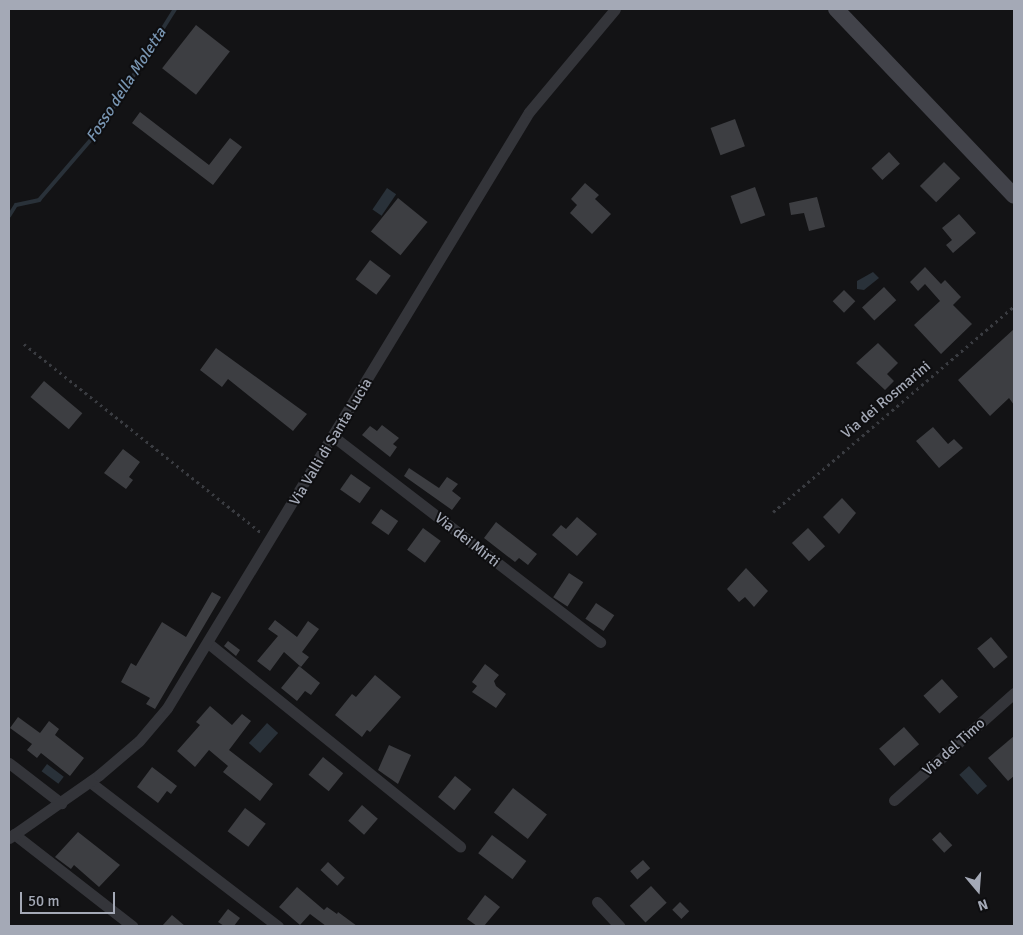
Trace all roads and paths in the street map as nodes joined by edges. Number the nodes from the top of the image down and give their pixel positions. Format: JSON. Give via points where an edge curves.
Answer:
{"nodes":[{"id":1,"x":615,"y":9,"type":"edge"},
{"id":2,"x":836,"y":9,"type":"edge"},
{"id":3,"x":1014,"y":196,"type":"edge"},
{"id":4,"x":1014,"y":306,"type":"edge"},
{"id":5,"x":24,"y":344,"type":"dead end"},
{"id":6,"x":334,"y":437,"type":"junction"},
{"id":7,"x":773,"y":512,"type":"dead end"},
{"id":8,"x":271,"y":540,"type":"junction"},
{"id":9,"x":600,"y":642,"type":"dead end"},
{"id":10,"x":208,"y":643,"type":"junction"},
{"id":11,"x":1014,"y":693,"type":"edge"},
{"id":12,"x":9,"y":763,"type":"edge"},
{"id":13,"x":90,"y":782,"type":"junction"},
{"id":14,"x":894,"y":800,"type":"dead end"},
{"id":15,"x":60,"y":803,"type":"junction"},
{"id":16,"x":12,"y":836,"type":"edge"},
{"id":17,"x":460,"y":846,"type":"dead end"},
{"id":18,"x":597,"y":902,"type":"dead end"},
{"id":19,"x":132,"y":926,"type":"edge"},
{"id":20,"x":278,"y":926,"type":"edge"},
{"id":21,"x":618,"y":926,"type":"edge"}],
"edges":[{"from":1,"to":6,"type":"street","name":"Via Valli di Santa Lucia","via":[[529,112]]},
{"from":2,"to":3,"type":"main road"},
{"from":4,"to":7,"type":"path","name":"Via dei Rosmarini"},
{"from":5,"to":8,"type":"path"},
{"from":6,"to":8,"type":"street","name":"Via Valli di Santa Lucia"},
{"from":6,"to":9,"type":"street","name":"Via dei Mirti"},
{"from":8,"to":10,"type":"street","name":"Via Valli di Santa Lucia"},
{"from":10,"to":13,"type":"street","name":"Via Valli di Santa Lucia","via":[[154,724]]},
{"from":10,"to":17,"type":"street"},
{"from":11,"to":14,"type":"street","name":"Via del Timo"},
{"from":12,"to":15,"type":"street"},
{"from":13,"to":15,"type":"street","name":"Via Valli di Santa Lucia"},
{"from":13,"to":20,"type":"street"},
{"from":15,"to":16,"type":"street","name":"Via Valli di Santa Lucia"},
{"from":16,"to":19,"type":"street"},
{"from":18,"to":21,"type":"street"}]}
